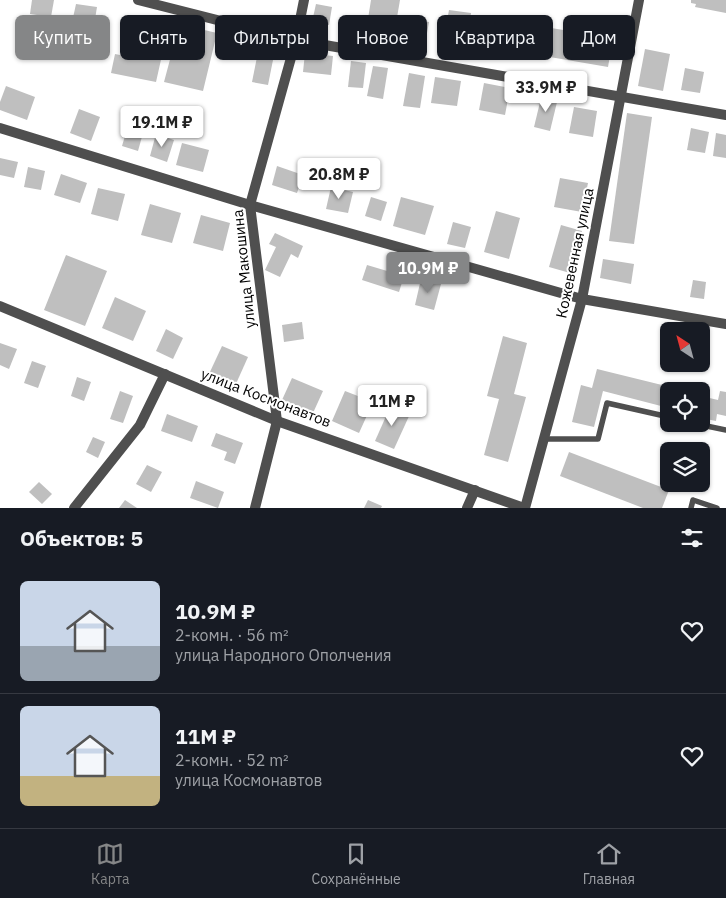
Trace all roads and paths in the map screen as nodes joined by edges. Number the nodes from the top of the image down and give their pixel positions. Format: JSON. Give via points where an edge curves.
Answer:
{"nodes":[{"id":1,"x":138,"y":0,"type":"edge"},
{"id":2,"x":304,"y":0,"type":"edge"},
{"id":3,"x":640,"y":0,"type":"edge"},
{"id":4,"x":301,"y":15,"type":"edge"},
{"id":5,"x":215,"y":19,"type":"edge"},
{"id":6,"x":328,"y":46,"type":"edge"},
{"id":7,"x":290,"y":60,"type":"edge"},
{"id":8,"x":621,"y":97,"type":"junction"},
{"id":9,"x":726,"y":115,"type":"edge"},
{"id":10,"x":0,"y":128,"type":"edge"},
{"id":11,"x":250,"y":205,"type":"junction"},
{"id":12,"x":582,"y":299,"type":"junction"},
{"id":13,"x":0,"y":306,"type":"edge"},
{"id":14,"x":726,"y":324,"type":"edge"},
{"id":15,"x":165,"y":374,"type":"junction"},
{"id":16,"x":660,"y":415,"type":"edge"},
{"id":17,"x":277,"y":421,"type":"junction"},
{"id":18,"x":710,"y":427,"type":"edge"},
{"id":19,"x":726,"y":430,"type":"edge"},
{"id":20,"x":544,"y":439,"type":"junction"},
{"id":21,"x":475,"y":490,"type":"junction"},
{"id":22,"x":74,"y":508,"type":"edge"},
{"id":23,"x":255,"y":508,"type":"edge"},
{"id":24,"x":467,"y":508,"type":"edge"},
{"id":25,"x":525,"y":508,"type":"edge"},
{"id":26,"x":691,"y":508,"type":"edge"},
{"id":27,"x":717,"y":508,"type":"edge"}],
"edges":[{"from":1,"to":5,"type":"street"},
{"from":2,"to":4,"type":"street","name":"улица Макошина"},
{"from":3,"to":8,"type":"street","name":"Кожевенная улица"},
{"from":6,"to":8,"type":"street"},
{"from":7,"to":11,"type":"street","name":"улица Макошина"},
{"from":8,"to":9,"type":"street"},
{"from":8,"to":12,"type":"street","name":"Кожевенная улица"},
{"from":10,"to":11,"type":"street"},
{"from":11,"to":12,"type":"street"},
{"from":11,"to":17,"type":"street","name":"улица Макошина"},
{"from":12,"to":14,"type":"street"},
{"from":12,"to":20,"type":"street","name":"Кожевенная улица"},
{"from":13,"to":15,"type":"street","name":"улица Космонавтов"},
{"from":15,"to":17,"type":"street","name":"улица Космонавтов"},
{"from":15,"to":22,"type":"street","via":[[140,425]]},
{"from":16,"to":20,"type":"lane","via":[[607,403],[598,438]]},
{"from":17,"to":21,"type":"street","name":"улица Космонавтов"},
{"from":17,"to":23,"type":"street","name":"улица Макошина"},
{"from":18,"to":19,"type":"lane"},
{"from":20,"to":25,"type":"street","name":"Кожевенная улица"},
{"from":21,"to":24,"type":"street"},
{"from":21,"to":25,"type":"street","name":"улица Космонавтов"},
{"from":26,"to":27,"type":"lane","via":[[694,500]]}]}
